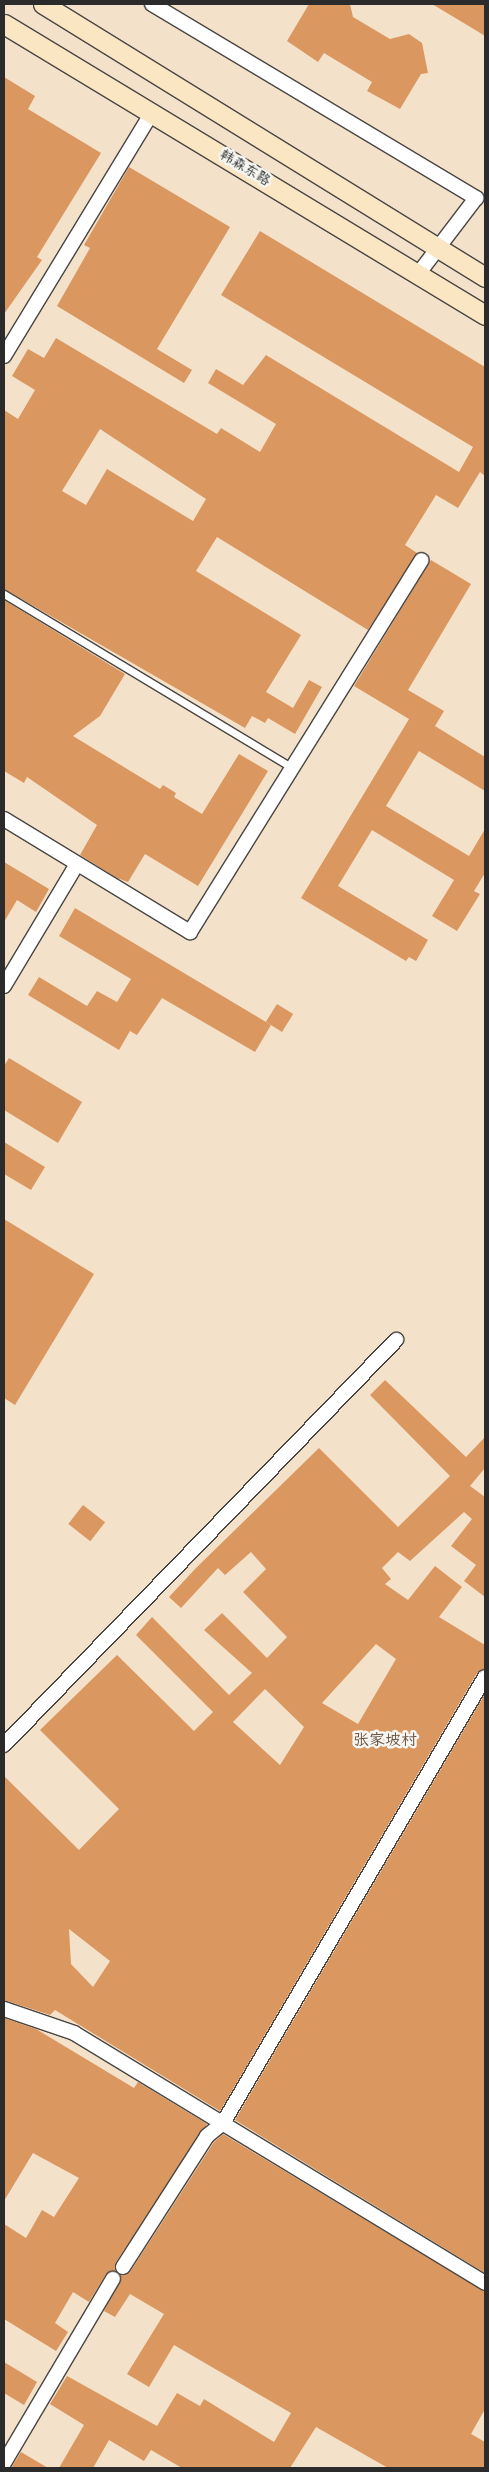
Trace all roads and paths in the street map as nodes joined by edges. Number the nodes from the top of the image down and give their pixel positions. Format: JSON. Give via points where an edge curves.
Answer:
{"nodes":[{"id":1,"x":43,"y":4,"type":"edge"},
{"id":2,"x":152,"y":4,"type":"edge"},
{"id":3,"x":4,"y":24,"type":"edge"},
{"id":4,"x":152,"y":113,"type":"junction"},
{"id":5,"x":438,"y":248,"type":"junction"},
{"id":6,"x":418,"y":274,"type":"junction"},
{"id":7,"x":485,"y":277,"type":"edge"},
{"id":8,"x":485,"y":316,"type":"edge"},
{"id":9,"x":4,"y":356,"type":"edge"},
{"id":10,"x":422,"y":560,"type":"dead end"},
{"id":11,"x":4,"y":594,"type":"edge"},
{"id":12,"x":292,"y":768,"type":"junction"},
{"id":13,"x":4,"y":819,"type":"edge"},
{"id":14,"x":78,"y":864,"type":"junction"},
{"id":15,"x":4,"y":986,"type":"edge"},
{"id":16,"x":396,"y":1340,"type":"dead end"},
{"id":17,"x":485,"y":1676,"type":"edge"},
{"id":18,"x":4,"y":1745,"type":"edge"},
{"id":19,"x":4,"y":2009,"type":"edge"},
{"id":20,"x":223,"y":2123,"type":"junction"},
{"id":21,"x":123,"y":2267,"type":"dead end"},
{"id":22,"x":113,"y":2279,"type":"dead end"},
{"id":23,"x":485,"y":2283,"type":"edge"},
{"id":24,"x":4,"y":2463,"type":"edge"}],
"edges":[{"from":1,"to":5,"type":"main road"},
{"from":2,"to":5,"type":"street","via":[[476,198]]},
{"from":3,"to":4,"type":"main road","name":"韩森东路"},
{"from":4,"to":6,"type":"main road","name":"韩森东路"},
{"from":4,"to":9,"type":"street"},
{"from":5,"to":6,"type":"street"},
{"from":5,"to":7,"type":"main road"},
{"from":6,"to":8,"type":"main road","name":"韩森东路"},
{"from":10,"to":12,"type":"street"},
{"from":11,"to":12,"type":"lane"},
{"from":12,"to":14,"type":"street","via":[[190,932]]},
{"from":13,"to":14,"type":"street"},
{"from":14,"to":15,"type":"street"},
{"from":16,"to":18,"type":"street"},
{"from":17,"to":20,"type":"street"},
{"from":19,"to":20,"type":"street","via":[[74,2033]]},
{"from":20,"to":21,"type":"street","via":[[208,2136]]},
{"from":20,"to":23,"type":"street"},
{"from":22,"to":24,"type":"street"}]}
